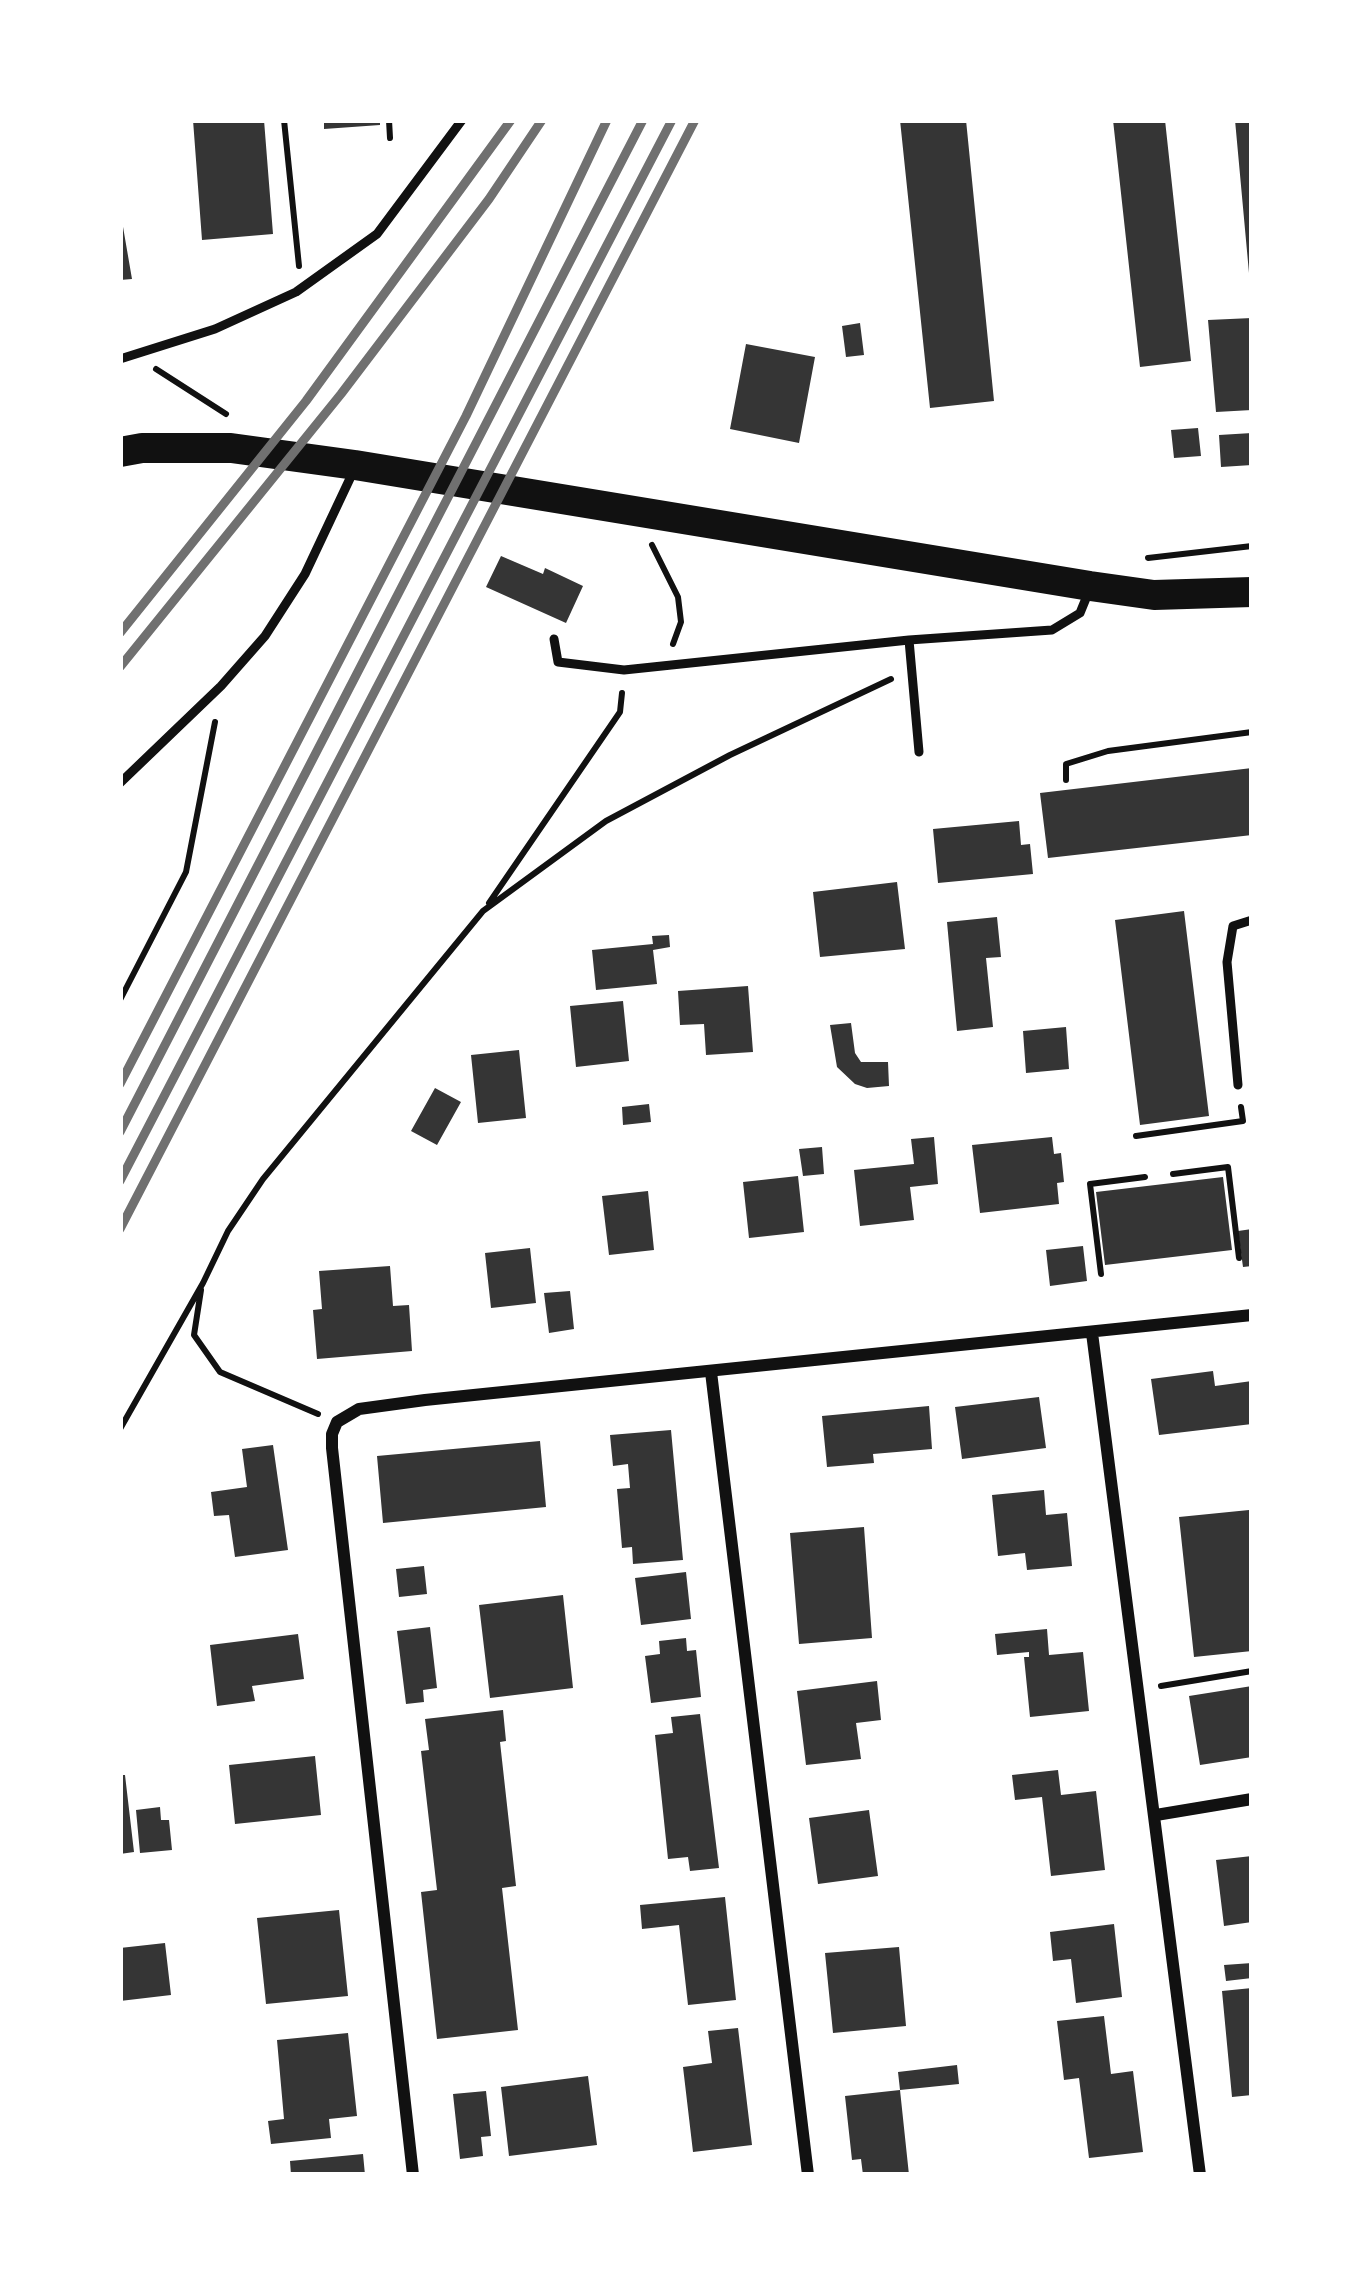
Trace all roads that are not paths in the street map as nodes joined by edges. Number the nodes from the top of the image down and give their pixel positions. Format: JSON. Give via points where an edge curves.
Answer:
{"nodes":[{"id":1,"x":463,"y":120,"type":"edge"},
{"id":2,"x":120,"y":359,"type":"edge"},
{"id":3,"x":120,"y":452,"type":"edge"},
{"id":4,"x":355,"y":465,"type":"junction"},
{"id":5,"x":1090,"y":586,"type":"junction"},
{"id":6,"x":1252,"y":592,"type":"edge"},
{"id":7,"x":554,"y":639,"type":"dead end"},
{"id":8,"x":909,"y":640,"type":"junction"},
{"id":9,"x":919,"y":752,"type":"dead end"},
{"id":10,"x":120,"y":783,"type":"edge"},
{"id":11,"x":1252,"y":920,"type":"edge"},
{"id":12,"x":1238,"y":1085,"type":"road end"},
{"id":13,"x":1252,"y":1316,"type":"edge"},
{"id":14,"x":1092,"y":1333,"type":"junction"},
{"id":15,"x":711,"y":1372,"type":"junction"},
{"id":16,"x":1252,"y":1798,"type":"edge"},
{"id":17,"x":1156,"y":1815,"type":"junction"},
{"id":18,"x":412,"y":2175,"type":"edge"},
{"id":19,"x":808,"y":2175,"type":"edge"},
{"id":20,"x":1200,"y":2175,"type":"edge"}],
"edges":[{"from":1,"to":2,"type":"lane","via":[[377,234],[302,287],[214,329]]},
{"from":3,"to":4,"type":"main road","via":[[231,448]]},
{"from":4,"to":5,"type":"main road"},
{"from":4,"to":10,"type":"lane","via":[[265,636]]},
{"from":5,"to":6,"type":"main road","via":[[1175,596]]},
{"from":5,"to":8,"type":"lane","via":[[1080,613],[1052,630]]},
{"from":7,"to":8,"type":"lane","via":[[559,662],[624,670]]},
{"from":8,"to":9,"type":"lane"},
{"from":11,"to":12,"type":"lane","via":[[1232,926],[1227,962]]},
{"from":13,"to":14,"type":"street"},
{"from":14,"to":15,"type":"street"},
{"from":14,"to":17,"type":"street"},
{"from":15,"to":18,"type":"street","via":[[359,1409],[332,1435]]},
{"from":15,"to":19,"type":"street"},
{"from":16,"to":17,"type":"street"},
{"from":17,"to":20,"type":"street"}]}
